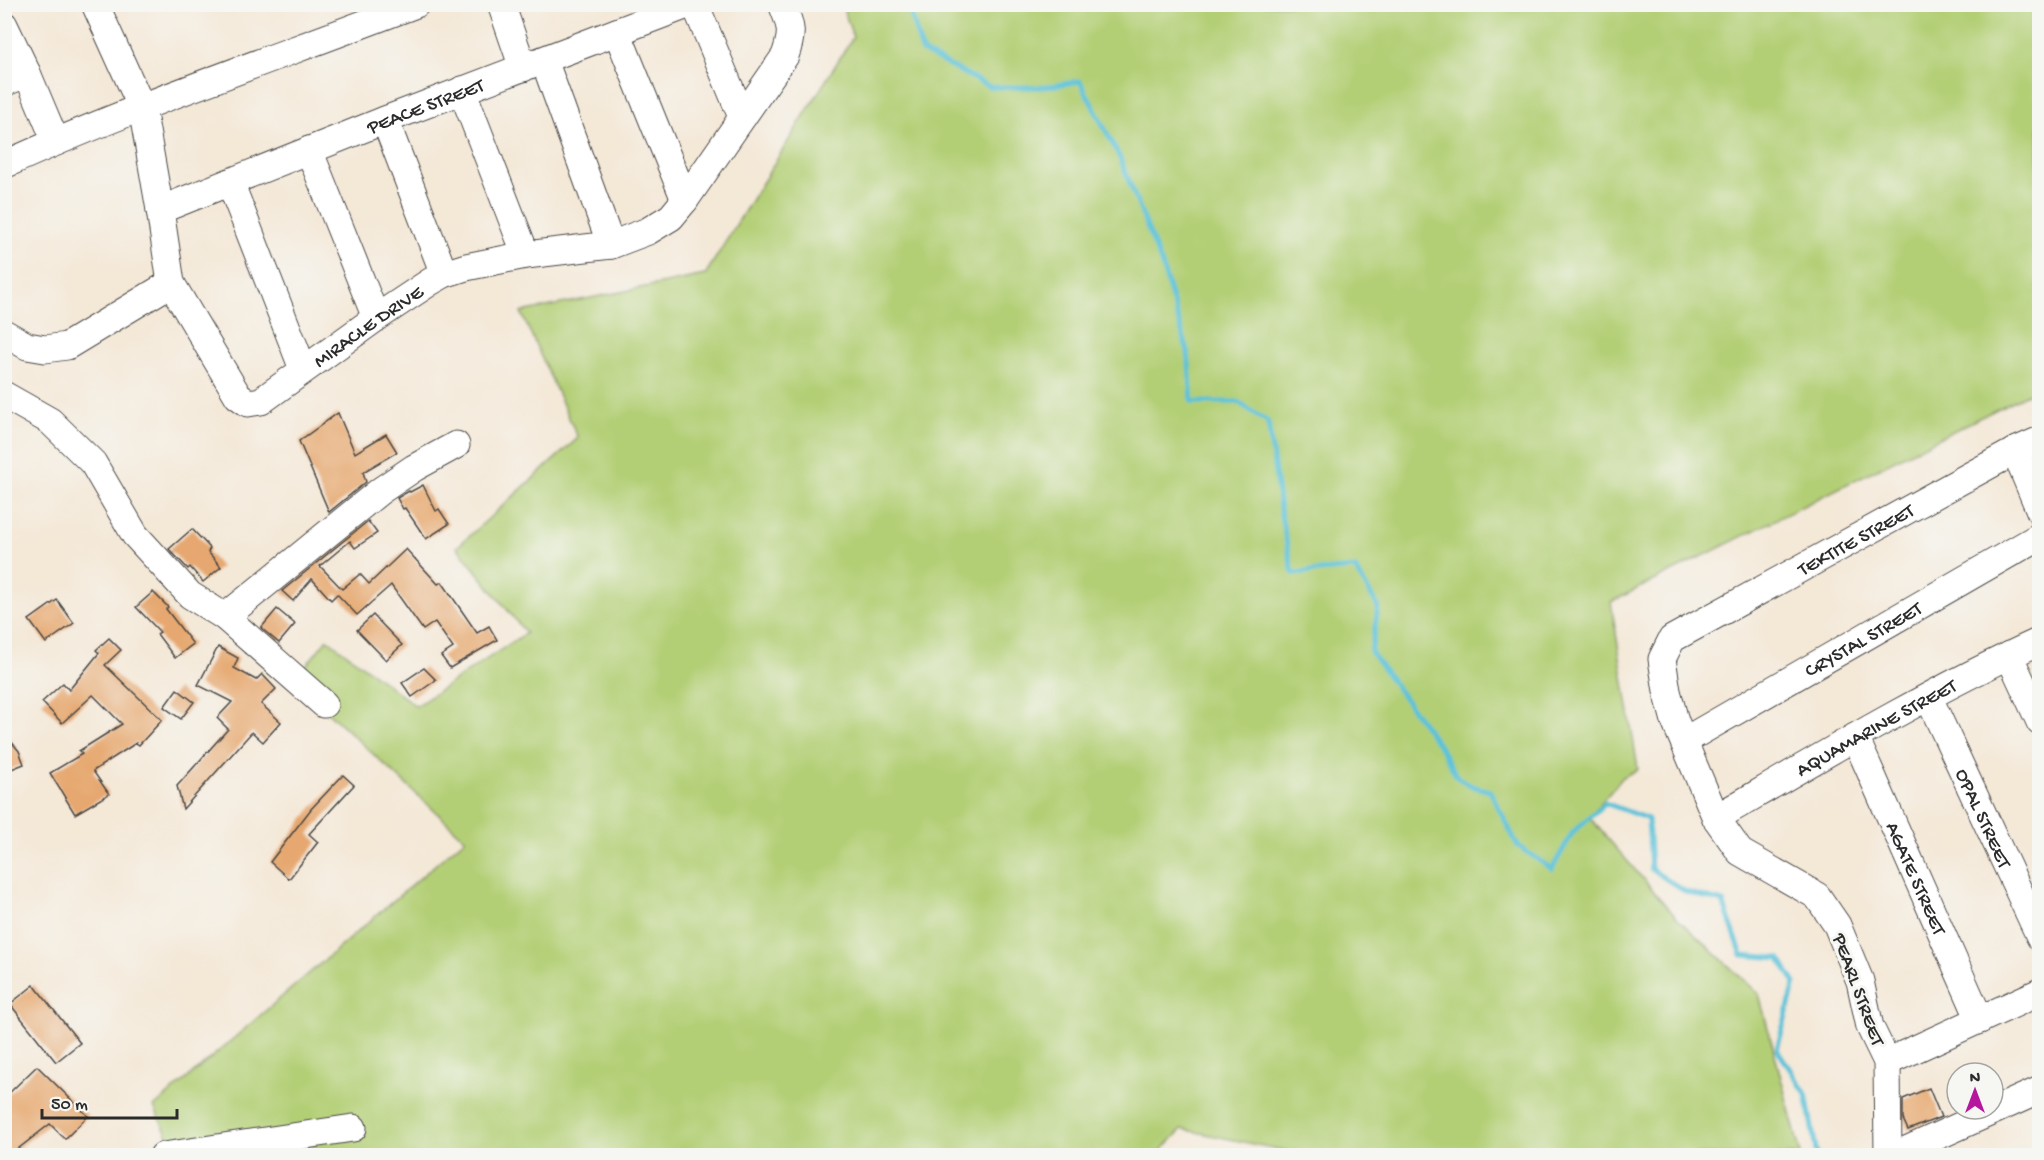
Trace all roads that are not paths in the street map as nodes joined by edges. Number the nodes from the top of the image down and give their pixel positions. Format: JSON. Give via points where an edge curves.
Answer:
{"nodes":[{"id":1,"x":95,"y":4,"type":"edge"},
{"id":2,"x":416,"y":4,"type":"edge"},
{"id":3,"x":501,"y":4,"type":"edge"},
{"id":4,"x":692,"y":4,"type":"edge"},
{"id":5,"x":782,"y":4,"type":"edge"},
{"id":6,"x":4,"y":26,"type":"edge"},
{"id":7,"x":617,"y":32,"type":"junction"},
{"id":8,"x":534,"y":64,"type":"junction"},
{"id":9,"x":16,"y":78,"type":"edge"},
{"id":10,"x":462,"y":90,"type":"junction"},
{"id":11,"x":142,"y":108,"type":"junction"},
{"id":12,"x":742,"y":117,"type":"junction"},
{"id":13,"x":385,"y":120,"type":"junction"},
{"id":14,"x":56,"y":142,"type":"junction"},
{"id":15,"x":309,"y":150,"type":"junction"},
{"id":16,"x":4,"y":165,"type":"edge"},
{"id":17,"x":230,"y":182,"type":"junction"},
{"id":18,"x":685,"y":200,"type":"junction"},
{"id":19,"x":160,"y":210,"type":"junction"},
{"id":20,"x":611,"y":244,"type":"junction"},
{"id":21,"x":526,"y":255,"type":"junction"},
{"id":22,"x":444,"y":274,"type":"junction"},
{"id":23,"x":171,"y":283,"type":"junction"},
{"id":24,"x":376,"y":318,"type":"junction"},
{"id":25,"x":4,"y":333,"type":"edge"},
{"id":26,"x":303,"y":369,"type":"junction"},
{"id":27,"x":4,"y":395,"type":"edge"},
{"id":28,"x":2040,"y":440,"type":"edge"},
{"id":29,"x":456,"y":445,"type":"dead end"},
{"id":30,"x":2014,"y":451,"type":"junction"},
{"id":31,"x":2040,"y":511,"type":"edge"},
{"id":32,"x":2040,"y":536,"type":"edge"},
{"id":33,"x":225,"y":617,"type":"junction"},
{"id":34,"x":1672,"y":639,"type":"joint"},
{"id":35,"x":2040,"y":641,"type":"edge"},
{"id":36,"x":2009,"y":655,"type":"junction"},
{"id":37,"x":1929,"y":698,"type":"junction"},
{"id":38,"x":324,"y":704,"type":"dead end"},
{"id":39,"x":2040,"y":722,"type":"edge"},
{"id":40,"x":1855,"y":737,"type":"junction"},
{"id":41,"x":1684,"y":741,"type":"junction"},
{"id":42,"x":1716,"y":818,"type":"junction"},
{"id":43,"x":2040,"y":937,"type":"edge"},
{"id":44,"x":2040,"y":992,"type":"edge"},
{"id":45,"x":1980,"y":1020,"type":"junction"},
{"id":46,"x":1887,"y":1062,"type":"junction"},
{"id":47,"x":2040,"y":1090,"type":"edge"},
{"id":48,"x":353,"y":1128,"type":"dead end"},
{"id":49,"x":163,"y":1155,"type":"edge"},
{"id":50,"x":1888,"y":1155,"type":"edge"},
{"id":51,"x":1893,"y":1155,"type":"edge"}],
"edges":[{"from":1,"to":11,"type":"street","name":"MIRACLE DRIVE"},
{"from":2,"to":11,"type":"street"},
{"from":3,"to":8,"type":"street"},
{"from":4,"to":7,"type":"street","name":"PEACE STREET"},
{"from":4,"to":12,"type":"street"},
{"from":5,"to":12,"type":"street","name":"MIRACLE DRIVE","via":[[792,38]]},
{"from":6,"to":9,"type":"street"},
{"from":7,"to":8,"type":"street","name":"PEACE STREET"},
{"from":7,"to":18,"type":"street"},
{"from":8,"to":10,"type":"street","name":"PEACE STREET"},
{"from":8,"to":20,"type":"street"},
{"from":9,"to":14,"type":"street"},
{"from":10,"to":13,"type":"street","name":"PEACE STREET"},
{"from":10,"to":21,"type":"street"},
{"from":11,"to":14,"type":"street"},
{"from":11,"to":19,"type":"street","name":"MIRACLE DRIVE"},
{"from":12,"to":18,"type":"street","name":"MIRACLE DRIVE"},
{"from":13,"to":15,"type":"street","name":"PEACE STREET"},
{"from":13,"to":22,"type":"street"},
{"from":14,"to":16,"type":"street"},
{"from":15,"to":17,"type":"street","name":"PEACE STREET"},
{"from":15,"to":24,"type":"street"},
{"from":17,"to":19,"type":"street","name":"PEACE STREET"},
{"from":17,"to":26,"type":"street"},
{"from":18,"to":20,"type":"street","name":"MIRACLE DRIVE","via":[[656,226]]},
{"from":19,"to":23,"type":"street","name":"MIRACLE DRIVE"},
{"from":20,"to":21,"type":"street","name":"MIRACLE DRIVE"},
{"from":21,"to":22,"type":"street","name":"MIRACLE DRIVE"},
{"from":22,"to":24,"type":"street","name":"MIRACLE DRIVE"},
{"from":23,"to":25,"type":"street","via":[[67,346],[27,346]]},
{"from":23,"to":26,"type":"street","name":"MIRACLE DRIVE","via":[[238,396],[248,404],[261,401]]},
{"from":24,"to":26,"type":"street","name":"MIRACLE DRIVE"},
{"from":27,"to":33,"type":"street","via":[[50,422],[74,443],[93,463],[135,535],[190,594]]},
{"from":28,"to":30,"type":"street","name":"TEKTITE STREET"},
{"from":29,"to":33,"type":"street","via":[[380,491]]},
{"from":30,"to":31,"type":"street"},
{"from":30,"to":34,"type":"street","name":"TEKTITE STREET"},
{"from":32,"to":41,"type":"street","name":"CRYSTAL STREET"},
{"from":33,"to":38,"type":"street"},
{"from":34,"to":41,"type":"street","name":"PEARL STREET","via":[[1662,659],[1675,721]]},
{"from":35,"to":36,"type":"street","name":"AQUAMARINE STREET"},
{"from":36,"to":37,"type":"street","name":"AQUAMARINE STREET"},
{"from":36,"to":39,"type":"street"},
{"from":37,"to":40,"type":"street","name":"AQUAMARINE STREET"},
{"from":37,"to":43,"type":"street","name":"OPAL STREET"},
{"from":40,"to":42,"type":"street","name":"AQUAMARINE STREET"},
{"from":40,"to":45,"type":"street","name":"AGATE STREET"},
{"from":41,"to":42,"type":"street","name":"PEARL STREET"},
{"from":42,"to":46,"type":"street","name":"PEARL STREET","via":[[1740,852],[1817,896],[1837,925],[1860,981],[1870,1027]]},
{"from":44,"to":45,"type":"street"},
{"from":45,"to":46,"type":"street"},
{"from":46,"to":50,"type":"street","name":"PEARL STREET"},
{"from":47,"to":51,"type":"street"},
{"from":48,"to":49,"type":"street"}]}
